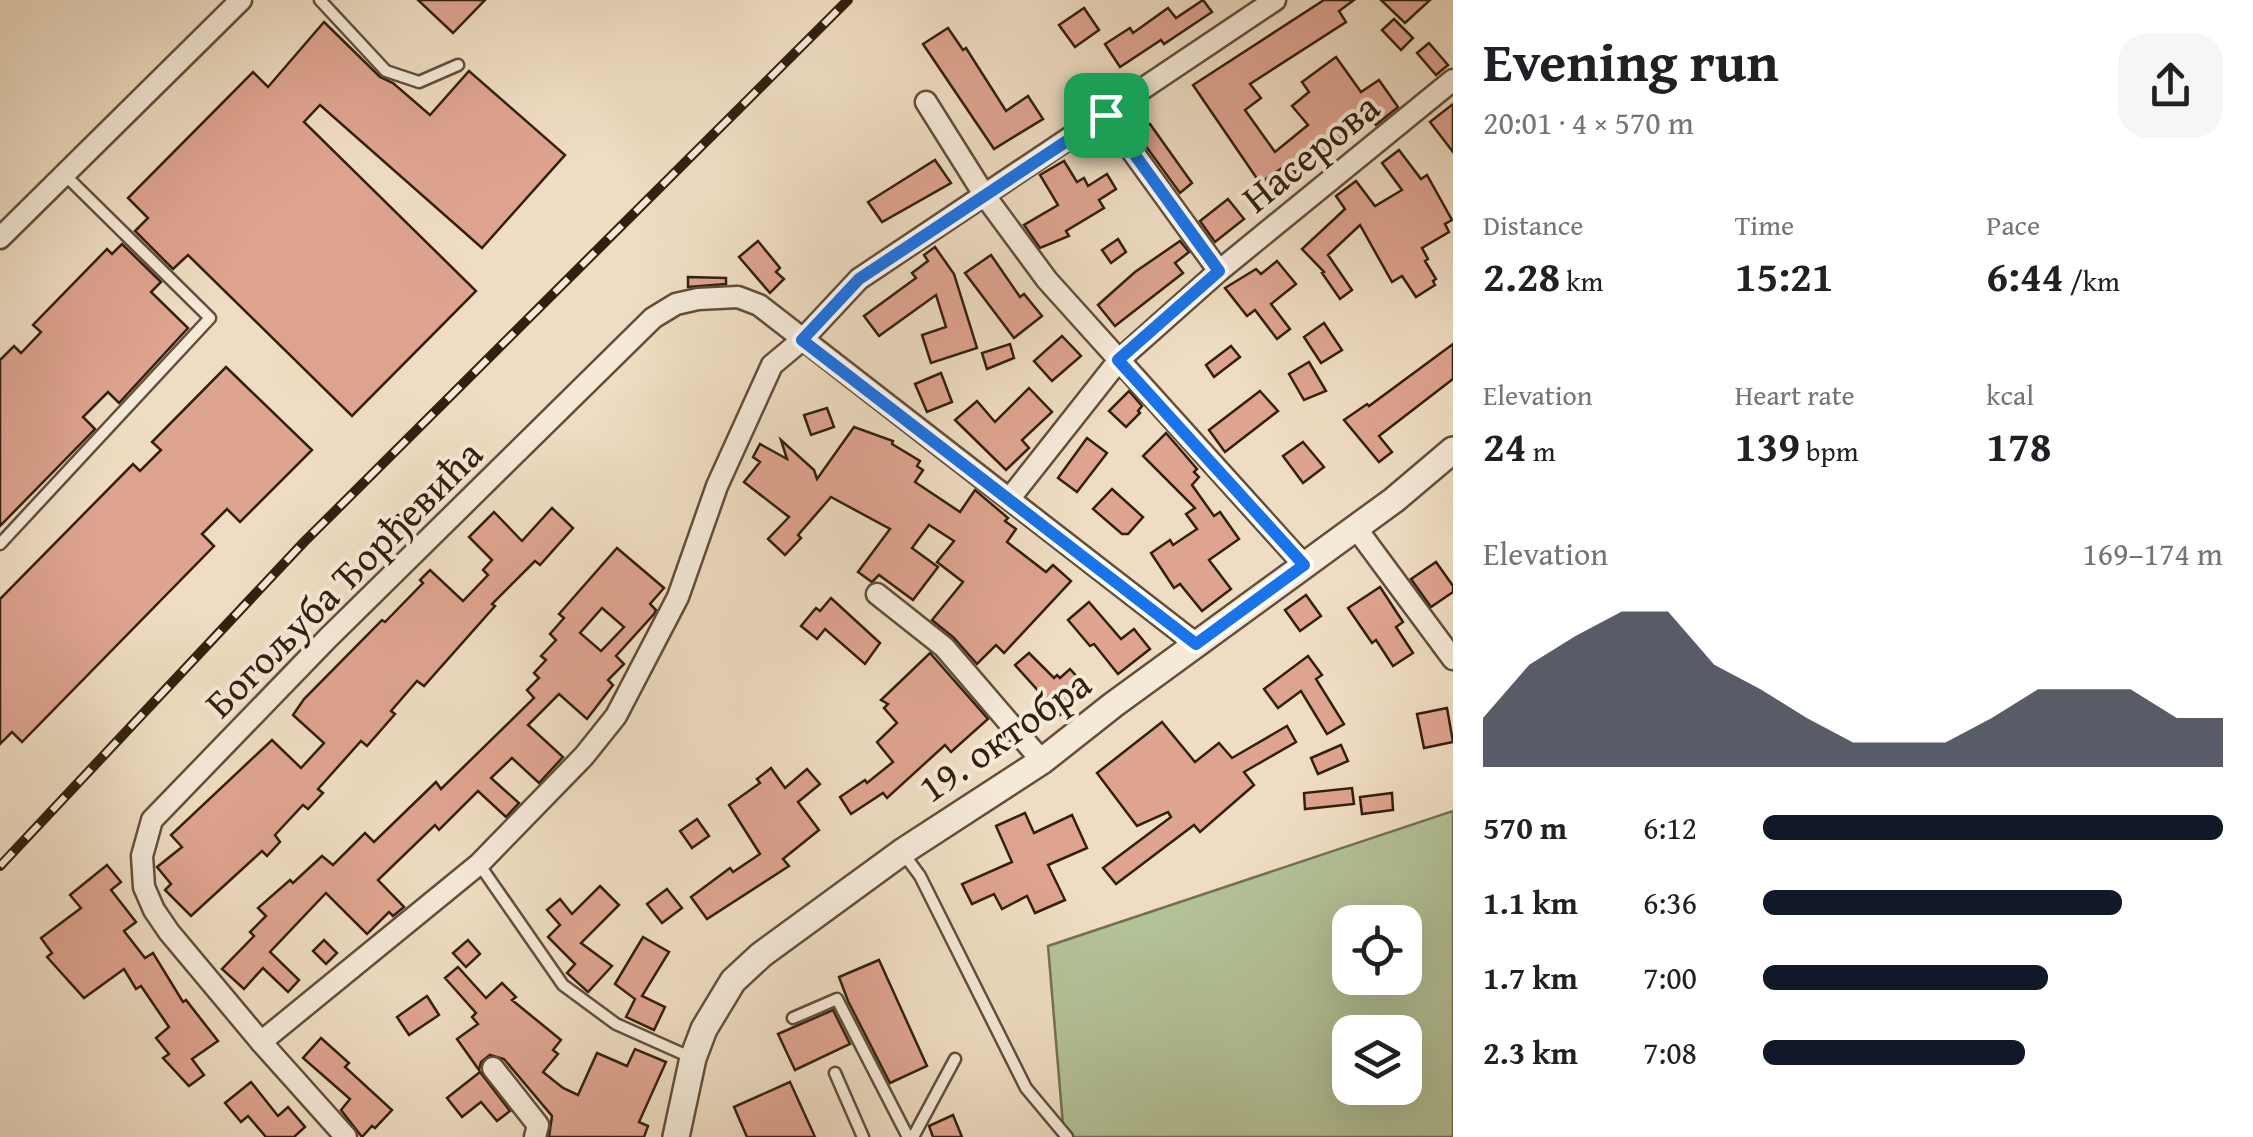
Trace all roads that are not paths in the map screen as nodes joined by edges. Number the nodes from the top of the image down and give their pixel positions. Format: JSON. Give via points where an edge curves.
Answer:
{"nodes":[{"id":1,"x":240,"y":0,"type":"edge"},
{"id":2,"x":320,"y":0,"type":"edge"},
{"id":3,"x":1276,"y":0,"type":"edge"},
{"id":4,"x":458,"y":65,"type":"dead end"},
{"id":5,"x":1453,"y":80,"type":"edge"},
{"id":6,"x":926,"y":102,"type":"dead end"},
{"id":7,"x":1106,"y":115,"type":"junction"},
{"id":8,"x":64,"y":174,"type":"junction"},
{"id":9,"x":984,"y":196,"type":"junction"},
{"id":10,"x":0,"y":238,"type":"edge"},
{"id":11,"x":1219,"y":271,"type":"junction"},
{"id":12,"x":802,"y":340,"type":"junction"},
{"id":13,"x":1118,"y":360,"type":"junction"},
{"id":14,"x":1453,"y":450,"type":"edge"},
{"id":15,"x":1010,"y":498,"type":"junction"},
{"id":16,"x":1356,"y":528,"type":"junction"},
{"id":17,"x":0,"y":544,"type":"edge"},
{"id":18,"x":1304,"y":565,"type":"junction"},
{"id":19,"x":878,"y":594,"type":"dead end"},
{"id":20,"x":1196,"y":644,"type":"junction"},
{"id":21,"x":1453,"y":659,"type":"edge"},
{"id":22,"x":1042,"y":762,"type":"junction"},
{"id":23,"x":902,"y":852,"type":"junction"},
{"id":24,"x":479,"y":864,"type":"junction"},
{"id":25,"x":793,"y":1018,"type":"dead end"},
{"id":26,"x":261,"y":1042,"type":"junction"},
{"id":27,"x":693,"y":1058,"type":"junction"},
{"id":28,"x":956,"y":1059,"type":"dead end"},
{"id":29,"x":493,"y":1068,"type":"dead end"},
{"id":30,"x":835,"y":1074,"type":"dead end"},
{"id":31,"x":346,"y":1137,"type":"edge"},
{"id":32,"x":535,"y":1137,"type":"edge"},
{"id":33,"x":676,"y":1137,"type":"edge"},
{"id":34,"x":863,"y":1137,"type":"edge"},
{"id":35,"x":910,"y":1137,"type":"edge"},
{"id":36,"x":1067,"y":1137,"type":"edge"}],
"edges":[{"from":1,"to":8,"type":"street"},
{"from":2,"to":4,"type":"lane","via":[[386,71],[419,82]]},
{"from":3,"to":7,"type":"street"},
{"from":5,"to":11,"type":"street","name":"Насерова"},
{"from":6,"to":9,"type":"street"},
{"from":7,"to":9,"type":"street"},
{"from":7,"to":11,"type":"street"},
{"from":8,"to":10,"type":"street"},
{"from":8,"to":17,"type":"lane","via":[[210,318]]},
{"from":9,"to":12,"type":"street","via":[[859,279]]},
{"from":9,"to":13,"type":"street"},
{"from":11,"to":13,"type":"street","name":"Насерова"},
{"from":12,"to":15,"type":"street","name":"Богољуба Ђорђевића"},
{"from":12,"to":24,"type":"street","via":[[772,366],[723,472],[678,597],[616,716]]},
{"from":12,"to":26,"type":"street","name":"Богољуба Ђорђевића","via":[[759,305],[738,297],[676,304],[653,318],[152,820],[142,856],[154,910]]},
{"from":13,"to":15,"type":"street","name":"Насерова"},
{"from":13,"to":18,"type":"street"},
{"from":14,"to":16,"type":"street","name":"19. октобра"},
{"from":15,"to":20,"type":"street","name":"Богољуба Ђорђевића"},
{"from":16,"to":18,"type":"street","name":"19. октобра"},
{"from":16,"to":21,"type":"street"},
{"from":18,"to":20,"type":"street","name":"19. октобра"},
{"from":19,"to":22,"type":"street","via":[[944,647]]},
{"from":20,"to":22,"type":"street","name":"19. октобра"},
{"from":22,"to":23,"type":"street","name":"19. октобра"},
{"from":23,"to":27,"type":"street","name":"19. октобра","via":[[733,981]]},
{"from":23,"to":36,"type":"lane","via":[[1026,1088]]},
{"from":24,"to":26,"type":"street"},
{"from":24,"to":27,"type":"lane","via":[[572,993],[616,1024]]},
{"from":25,"to":35,"type":"lane","via":[[837,998]]},
{"from":26,"to":31,"type":"street","name":"Богољуба Ђорђевића"},
{"from":27,"to":33,"type":"street","name":"19. октобра"},
{"from":28,"to":35,"type":"lane"},
{"from":29,"to":32,"type":"street","via":[[538,1125]]},
{"from":30,"to":34,"type":"lane"}]}
